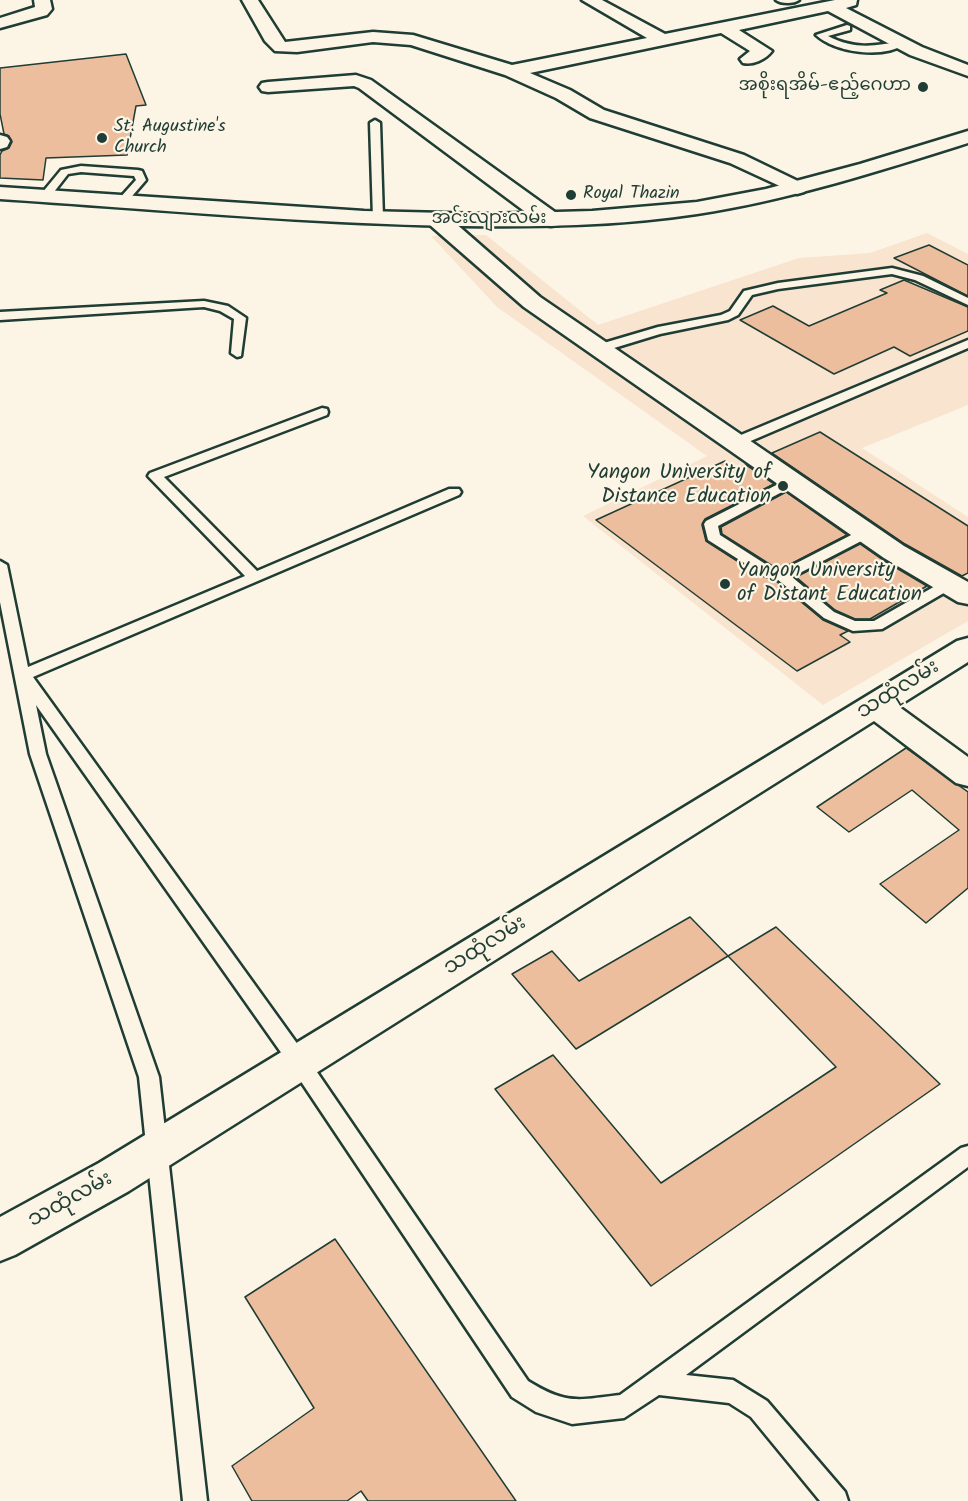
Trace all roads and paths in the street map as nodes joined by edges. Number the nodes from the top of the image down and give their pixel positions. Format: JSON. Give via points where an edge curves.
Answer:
{"nodes":[{"id":1,"x":42,"y":0,"type":"edge"},
{"id":2,"x":250,"y":0,"type":"edge"},
{"id":3,"x":590,"y":0,"type":"edge"},
{"id":4,"x":780,"y":0,"type":"edge"},
{"id":5,"x":795,"y":0,"type":"edge"},
{"id":6,"x":842,"y":3,"type":"edge"},
{"id":7,"x":0,"y":23,"type":"edge"},
{"id":8,"x":723,"y":27,"type":"junction"},
{"id":9,"x":847,"y":28,"type":"dead end"},
{"id":10,"x":663,"y":39,"type":"junction"},
{"id":11,"x":901,"y":44,"type":"junction"},
{"id":12,"x":968,"y":58,"type":"edge"},
{"id":13,"x":748,"y":59,"type":"dead end"},
{"id":14,"x":968,"y":70,"type":"edge"},
{"id":15,"x":510,"y":71,"type":"junction"},
{"id":16,"x":268,"y":87,"type":"dead end"},
{"id":17,"x":375,"y":123,"type":"dead end"},
{"id":18,"x":968,"y":137,"type":"edge"},
{"id":19,"x":797,"y":188,"type":"junction"},
{"id":20,"x":0,"y":193,"type":"edge"},
{"id":21,"x":46,"y":195,"type":"junction"},
{"id":22,"x":123,"y":200,"type":"junction"},
{"id":23,"x":378,"y":218,"type":"junction"},
{"id":24,"x":438,"y":220,"type":"junction"},
{"id":25,"x":551,"y":220,"type":"junction"},
{"id":26,"x":968,"y":302,"type":"edge"},
{"id":27,"x":0,"y":316,"type":"edge"},
{"id":28,"x":968,"y":344,"type":"edge"},
{"id":29,"x":601,"y":348,"type":"junction"},
{"id":30,"x":237,"y":353,"type":"dead end"},
{"id":31,"x":322,"y":412,"type":"dead end"},
{"id":32,"x":734,"y":443,"type":"junction"},
{"id":33,"x":792,"y":481,"type":"junction"},
{"id":34,"x":454,"y":492,"type":"dead end"},
{"id":35,"x":866,"y":532,"type":"junction"},
{"id":36,"x":0,"y":565,"type":"edge"},
{"id":37,"x":782,"y":576,"type":"junction"},
{"id":38,"x":255,"y":577,"type":"junction"},
{"id":39,"x":958,"y":589,"type":"edge"},
{"id":40,"x":968,"y":648,"type":"edge"},
{"id":41,"x":23,"y":675,"type":"junction"},
{"id":42,"x":875,"y":706,"type":"junction"},
{"id":43,"x":968,"y":774,"type":"edge"},
{"id":44,"x":299,"y":1062,"type":"junction"},
{"id":45,"x":156,"y":1151,"type":"junction"},
{"id":46,"x":968,"y":1155,"type":"edge"},
{"id":47,"x":0,"y":1240,"type":"edge"},
{"id":48,"x":658,"y":1383,"type":"junction"},
{"id":49,"x":195,"y":1501,"type":"edge"},
{"id":50,"x":836,"y":1501,"type":"edge"}],
"edges":[{"from":1,"to":7,"type":"street","via":[[42,11]]},
{"from":2,"to":15,"type":"street","via":[[281,47],[373,37],[413,40]]},
{"from":3,"to":10,"type":"street"},
{"from":4,"to":5,"type":"lane"},
{"from":6,"to":8,"type":"street"},
{"from":6,"to":11,"type":"street"},
{"from":6,"to":12,"type":"street"},
{"from":8,"to":10,"type":"street"},
{"from":8,"to":13,"type":"street","via":[[763,51]]},
{"from":9,"to":11,"type":"lane","via":[[820,35],[842,48],[862,51]]},
{"from":10,"to":15,"type":"street"},
{"from":11,"to":14,"type":"street"},
{"from":15,"to":19,"type":"street","via":[[597,114],[737,159]]},
{"from":16,"to":25,"type":"street","via":[[356,80],[365,84]]},
{"from":17,"to":23,"type":"lane"},
{"from":18,"to":19,"type":"street","name":"အင်းလျားလမ်း"},
{"from":19,"to":25,"type":"street","name":"အင်းလျားလမ်း","via":[[694,208]]},
{"from":20,"to":21,"type":"street","name":"အင်းလျားလမ်း"},
{"from":21,"to":22,"type":"street","name":"အင်းလျားလမ်း"},
{"from":21,"to":22,"type":"lane","via":[[65,172],[81,169],[138,173],[141,180]]},
{"from":22,"to":23,"type":"street","name":"အင်းလျားလမ်း"},
{"from":23,"to":24,"type":"street","name":"အင်းလျားလမ်း"},
{"from":24,"to":25,"type":"street","name":"အင်းလျားလမ်း"},
{"from":24,"to":29,"type":"street","via":[[532,302]]},
{"from":26,"to":29,"type":"lane","via":[[919,278],[892,271],[748,293],[734,313],[724,318],[658,331]]},
{"from":27,"to":30,"type":"lane","via":[[204,304],[240,318]]},
{"from":28,"to":32,"type":"lane"},
{"from":29,"to":32,"type":"street"},
{"from":31,"to":38,"type":"lane","via":[[155,476]]},
{"from":32,"to":33,"type":"street"},
{"from":33,"to":35,"type":"street"},
{"from":33,"to":37,"type":"lane","via":[[711,524],[713,537],[765,570]]},
{"from":34,"to":38,"type":"lane"},
{"from":35,"to":37,"type":"lane"},
{"from":35,"to":39,"type":"street"},
{"from":36,"to":41,"type":"lane"},
{"from":37,"to":39,"type":"lane","via":[[829,615],[853,626],[877,626]]},
{"from":38,"to":41,"type":"lane"},
{"from":40,"to":42,"type":"street","name":"သထုံလမ်း"},
{"from":41,"to":44,"type":"lane"},
{"from":41,"to":45,"type":"lane","via":[[38,754],[149,1077]]},
{"from":42,"to":43,"type":"street"},
{"from":42,"to":44,"type":"street","name":"သထုံလမ်း"},
{"from":44,"to":45,"type":"street","name":"သထုံလမ်း"},
{"from":44,"to":48,"type":"lane","via":[[520,1389],[544,1404],[572,1412],[624,1406]]},
{"from":45,"to":47,"type":"street","name":"သထုံလမ်း"},
{"from":45,"to":49,"type":"lane"},
{"from":46,"to":48,"type":"lane"},
{"from":48,"to":50,"type":"lane","via":[[733,1392],[742,1397],[759,1409]]}]}
